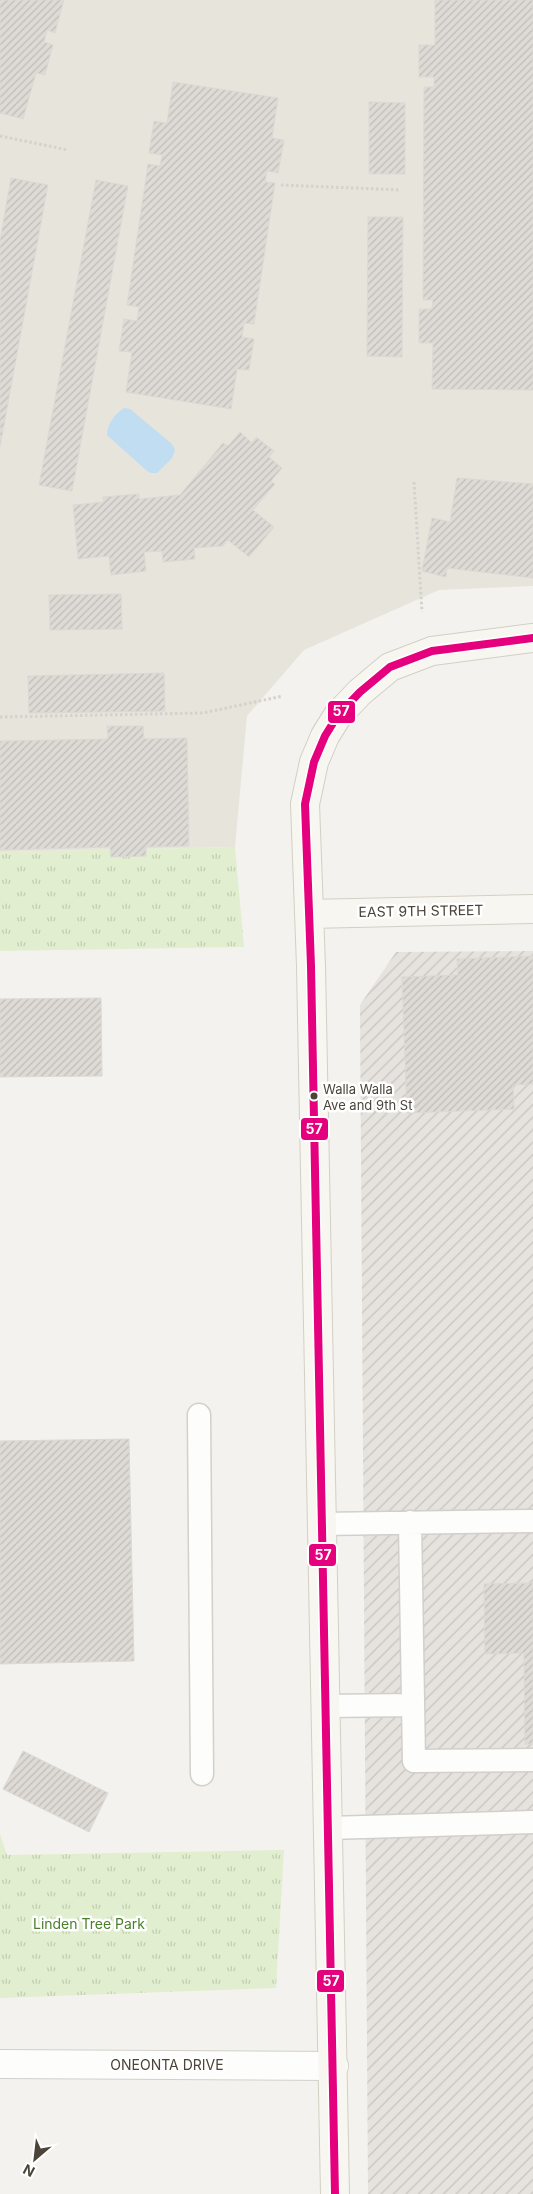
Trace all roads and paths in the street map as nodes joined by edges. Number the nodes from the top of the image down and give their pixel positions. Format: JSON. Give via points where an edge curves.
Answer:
{"nodes":[{"id":1,"x":0,"y":136,"type":"edge"},
{"id":2,"x":68,"y":150,"type":"dead end"},
{"id":3,"x":281,"y":185,"type":"dead end"},
{"id":4,"x":401,"y":190,"type":"dead end"},
{"id":5,"x":414,"y":482,"type":"dead end"},
{"id":6,"x":422,"y":612,"type":"dead end"},
{"id":7,"x":533,"y":638,"type":"edge"},
{"id":8,"x":283,"y":696,"type":"dead end"},
{"id":9,"x":0,"y":717,"type":"edge"},
{"id":10,"x":533,"y":908,"type":"edge"},
{"id":11,"x":309,"y":914,"type":"junction"},
{"id":12,"x":199,"y":1415,"type":"dead end"},
{"id":13,"x":533,"y":1521,"type":"edge"},
{"id":14,"x":410,"y":1522,"type":"junction"},
{"id":15,"x":322,"y":1524,"type":"junction"},
{"id":16,"x":413,"y":1705,"type":"junction"},
{"id":17,"x":326,"y":1706,"type":"junction"},
{"id":18,"x":533,"y":1760,"type":"edge"},
{"id":19,"x":202,"y":1774,"type":"dead end"},
{"id":20,"x":533,"y":1822,"type":"edge"},
{"id":21,"x":329,"y":1828,"type":"junction"},
{"id":22,"x":0,"y":2064,"type":"edge"},
{"id":23,"x":334,"y":2066,"type":"junction"},
{"id":24,"x":335,"y":2194,"type":"edge"}],
"edges":[{"from":1,"to":2,"type":"path"},
{"from":3,"to":4,"type":"path"},
{"from":5,"to":6,"type":"path"},
{"from":7,"to":11,"type":"street","via":[[432,651],[390,666],[338,715],[314,762],[305,804]]},
{"from":8,"to":9,"type":"path","via":[[202,713]]},
{"from":10,"to":11,"type":"street","name":"EAST 9TH STREET"},
{"from":11,"to":15,"type":"street"},
{"from":12,"to":19,"type":"lane"},
{"from":13,"to":14,"type":"lane"},
{"from":14,"to":15,"type":"lane"},
{"from":14,"to":16,"type":"lane"},
{"from":15,"to":17,"type":"street"},
{"from":16,"to":17,"type":"lane"},
{"from":16,"to":18,"type":"lane","via":[[414,1761]]},
{"from":17,"to":21,"type":"street"},
{"from":20,"to":21,"type":"lane"},
{"from":21,"to":23,"type":"street"},
{"from":22,"to":23,"type":"street","name":"ONEONTA DRIVE"},
{"from":23,"to":24,"type":"street"}]}
